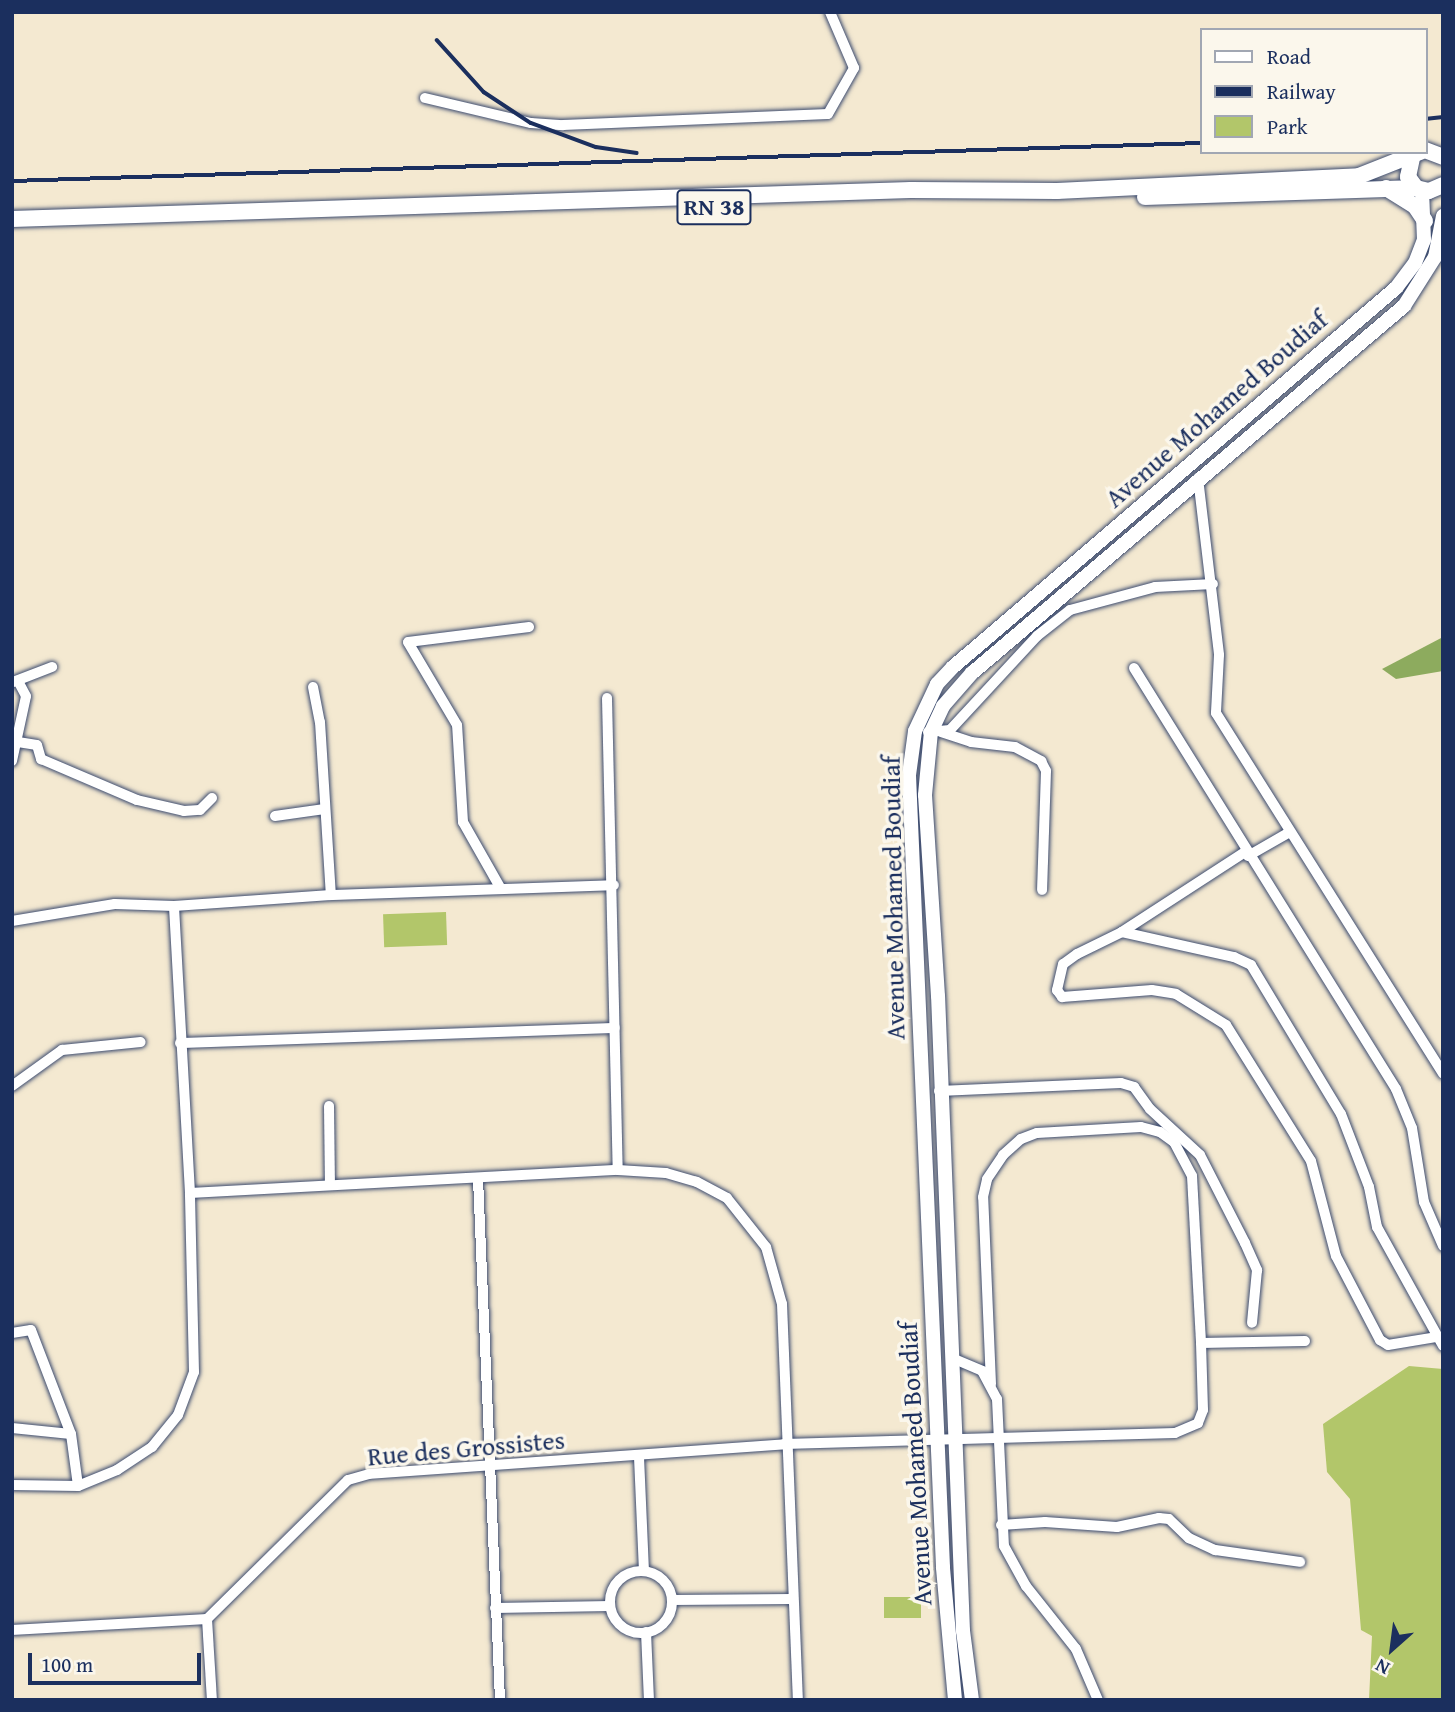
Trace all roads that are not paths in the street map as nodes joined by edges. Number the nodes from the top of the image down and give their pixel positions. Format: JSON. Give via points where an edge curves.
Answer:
{"nodes":[{"id":1,"x":830,"y":12,"type":"edge"},
{"id":2,"x":425,"y":98,"type":"dead end"},
{"id":3,"x":1430,"y":154,"type":"edge"},
{"id":4,"x":1386,"y":188,"type":"junction"},
{"id":5,"x":1419,"y":189,"type":"junction"},
{"id":6,"x":1442,"y":189,"type":"edge"},
{"id":7,"x":1443,"y":216,"type":"edge"},
{"id":8,"x":12,"y":219,"type":"edge"},
{"id":9,"x":1425,"y":221,"type":"junction"},
{"id":10,"x":12,"y":228,"type":"edge"},
{"id":11,"x":1439,"y":261,"type":"edge"},
{"id":12,"x":1198,"y":478,"type":"junction"},
{"id":13,"x":1213,"y":584,"type":"junction"},
{"id":14,"x":528,"y":627,"type":"dead end"},
{"id":15,"x":51,"y":667,"type":"dead end"},
{"id":16,"x":1134,"y":668,"type":"dead end"},
{"id":17,"x":15,"y":682,"type":"edge"},
{"id":18,"x":313,"y":687,"type":"dead end"},
{"id":19,"x":607,"y":698,"type":"dead end"},
{"id":20,"x":915,"y":731,"type":"junction"},
{"id":21,"x":936,"y":732,"type":"junction"},
{"id":22,"x":18,"y":742,"type":"junction"},
{"id":23,"x":12,"y":761,"type":"edge"},
{"id":24,"x":212,"y":798,"type":"dead end"},
{"id":25,"x":326,"y":809,"type":"junction"},
{"id":26,"x":275,"y":816,"type":"dead end"},
{"id":27,"x":1288,"y":833,"type":"junction"},
{"id":28,"x":1246,"y":854,"type":"junction"},
{"id":29,"x":614,"y":885,"type":"junction"},
{"id":30,"x":501,"y":889,"type":"junction"},
{"id":31,"x":1042,"y":890,"type":"dead end"},
{"id":32,"x":331,"y":895,"type":"junction"},
{"id":33,"x":174,"y":906,"type":"junction"},
{"id":34,"x":12,"y":921,"type":"edge"},
{"id":35,"x":1122,"y":932,"type":"junction"},
{"id":36,"x":615,"y":1028,"type":"junction"},
{"id":37,"x":141,"y":1042,"type":"dead end"},
{"id":38,"x":180,"y":1043,"type":"junction"},
{"id":39,"x":1443,"y":1074,"type":"edge"},
{"id":40,"x":12,"y":1086,"type":"edge"},
{"id":41,"x":939,"y":1091,"type":"junction"},
{"id":42,"x":328,"y":1106,"type":"dead end"},
{"id":43,"x":618,"y":1170,"type":"junction"},
{"id":44,"x":478,"y":1178,"type":"junction"},
{"id":45,"x":330,"y":1185,"type":"junction"},
{"id":46,"x":190,"y":1193,"type":"junction"},
{"id":47,"x":1443,"y":1247,"type":"edge"},
{"id":48,"x":1252,"y":1323,"type":"dead end"},
{"id":49,"x":12,"y":1333,"type":"edge"},
{"id":50,"x":1437,"y":1337,"type":"junction"},
{"id":51,"x":1305,"y":1341,"type":"dead end"},
{"id":52,"x":1201,"y":1343,"type":"junction"},
{"id":53,"x":1443,"y":1346,"type":"edge"},
{"id":54,"x":952,"y":1359,"type":"junction"},
{"id":55,"x":991,"y":1384,"type":"junction"},
{"id":56,"x":12,"y":1429,"type":"edge"},
{"id":57,"x":71,"y":1434,"type":"junction"},
{"id":58,"x":1001,"y":1436,"type":"junction"},
{"id":59,"x":939,"y":1438,"type":"junction"},
{"id":60,"x":956,"y":1438,"type":"junction"},
{"id":61,"x":784,"y":1444,"type":"junction"},
{"id":62,"x":639,"y":1457,"type":"junction"},
{"id":63,"x":488,"y":1465,"type":"junction"},
{"id":64,"x":12,"y":1485,"type":"edge"},
{"id":65,"x":78,"y":1486,"type":"junction"},
{"id":66,"x":1001,"y":1525,"type":"junction"},
{"id":67,"x":1300,"y":1562,"type":"dead end"},
{"id":68,"x":644,"y":1571,"type":"junction"},
{"id":69,"x":792,"y":1599,"type":"junction"},
{"id":70,"x":672,"y":1600,"type":"junction"},
{"id":71,"x":610,"y":1606,"type":"junction"},
{"id":72,"x":495,"y":1608,"type":"junction"},
{"id":73,"x":207,"y":1619,"type":"junction"},
{"id":74,"x":12,"y":1630,"type":"edge"},
{"id":75,"x":646,"y":1632,"type":"junction"},
{"id":76,"x":212,"y":1700,"type":"edge"},
{"id":77,"x":500,"y":1700,"type":"edge"},
{"id":78,"x":649,"y":1700,"type":"edge"},
{"id":79,"x":798,"y":1700,"type":"edge"},
{"id":80,"x":954,"y":1700,"type":"edge"},
{"id":81,"x":972,"y":1700,"type":"edge"},
{"id":82,"x":1098,"y":1700,"type":"edge"}],
"edges":[{"from":1,"to":2,"type":"street","via":[[854,68],[828,114],[563,125],[531,123]]},
{"from":3,"to":5,"type":"main road","number":"RN 38","via":[[1408,177]]},
{"from":3,"to":8,"type":"main road","number":"RN 38","via":[[1359,176],[1070,190],[897,191]]},
{"from":4,"to":5,"type":"main road","number":"RN 38"},
{"from":4,"to":9,"type":"main road","via":[[1415,206]]},
{"from":4,"to":10,"type":"main road","number":"RN 38"},
{"from":5,"to":6,"type":"main road","number":"RN 38"},
{"from":5,"to":9,"type":"main road","name":"Avenue Mohamed Boudiaf"},
{"from":7,"to":11,"type":"main road","name":"Avenue Mohamed Boudiaf"},
{"from":9,"to":20,"type":"main road","name":"Avenue Mohamed Boudiaf","via":[[1415,263],[1395,288],[953,667],[937,684]]},
{"from":11,"to":12,"type":"main road","name":"Avenue Mohamed Boudiaf","via":[[1404,306]]},
{"from":12,"to":13,"type":"street"},
{"from":12,"to":21,"type":"main road","name":"Avenue Mohamed Boudiaf","via":[[972,673],[943,706]]},
{"from":13,"to":21,"type":"street","via":[[1155,587],[1070,610],[1037,636],[952,728]]},
{"from":13,"to":27,"type":"street","via":[[1219,655],[1216,713]]},
{"from":14,"to":30,"type":"street","via":[[408,642],[457,725],[463,822]]},
{"from":15,"to":17,"type":"street"},
{"from":16,"to":28,"type":"street"},
{"from":17,"to":22,"type":"street","via":[[26,696]]},
{"from":18,"to":25,"type":"street"},
{"from":19,"to":29,"type":"street"},
{"from":20,"to":21,"type":"street"},
{"from":20,"to":59,"type":"main road","name":"Avenue Mohamed Boudiaf","via":[[909,775]]},
{"from":21,"to":31,"type":"street","via":[[1015,747],[1041,761],[1046,771]]},
{"from":21,"to":41,"type":"main road","name":"Avenue Mohamed Boudiaf","via":[[925,795]]},
{"from":22,"to":23,"type":"street"},
{"from":22,"to":24,"type":"street","via":[[37,745],[41,759],[137,800],[184,811],[200,810]]},
{"from":25,"to":26,"type":"street"},
{"from":25,"to":32,"type":"street"},
{"from":27,"to":28,"type":"street"},
{"from":27,"to":39,"type":"street"},
{"from":28,"to":35,"type":"street"},
{"from":28,"to":47,"type":"street","via":[[1396,1089],[1412,1128],[1424,1202]]},
{"from":29,"to":30,"type":"street"},
{"from":29,"to":36,"type":"street"},
{"from":30,"to":32,"type":"street"},
{"from":32,"to":33,"type":"street"},
{"from":33,"to":34,"type":"street","via":[[115,904]]},
{"from":33,"to":38,"type":"street"},
{"from":35,"to":50,"type":"street","via":[[1234,957],[1251,965],[1341,1114],[1370,1188],[1377,1227]]},
{"from":35,"to":50,"type":"street","via":[[1063,964],[1056,982],[1062,997],[1152,990],[1188,1000],[1226,1025],[1311,1161],[1336,1256],[1380,1340],[1388,1345]]},
{"from":36,"to":38,"type":"street"},
{"from":36,"to":43,"type":"street"},
{"from":37,"to":40,"type":"street","via":[[62,1050]]},
{"from":38,"to":46,"type":"street"},
{"from":41,"to":48,"type":"street","via":[[1121,1083],[1134,1087],[1150,1109],[1200,1155],[1245,1243],[1257,1270]]},
{"from":41,"to":54,"type":"main road","name":"Avenue Mohamed Boudiaf"},
{"from":42,"to":45,"type":"street"},
{"from":43,"to":44,"type":"street"},
{"from":43,"to":61,"type":"street","via":[[666,1173],[697,1182],[727,1198],[766,1247],[782,1304]]},
{"from":44,"to":45,"type":"street"},
{"from":44,"to":63,"type":"street"},
{"from":45,"to":46,"type":"street"},
{"from":46,"to":65,"type":"street","via":[[194,1373],[178,1415],[152,1447],[117,1470]]},
{"from":49,"to":57,"type":"street","via":[[32,1330]]},
{"from":50,"to":53,"type":"street"},
{"from":51,"to":52,"type":"street"},
{"from":52,"to":55,"type":"street","via":[[1192,1176],[1174,1142],[1160,1132],[1141,1128],[1037,1133],[1021,1139],[1003,1155],[987,1179],[982,1197]]},
{"from":52,"to":58,"type":"street","name":"Rue des Grossistes","via":[[1203,1410],[1198,1423],[1188,1430],[1127,1436]]},
{"from":54,"to":55,"type":"street","name":"Avenue Mohamed Boudiaf","via":[[978,1367]]},
{"from":54,"to":60,"type":"main road","name":"Avenue Mohamed Boudiaf"},
{"from":55,"to":58,"type":"street"},
{"from":56,"to":57,"type":"street"},
{"from":57,"to":65,"type":"street"},
{"from":58,"to":60,"type":"street","name":"Rue des Grossistes"},
{"from":58,"to":66,"type":"street"},
{"from":59,"to":60,"type":"street","name":"Rue des Grossistes"},
{"from":59,"to":61,"type":"street","name":"Rue des Grossistes"},
{"from":59,"to":80,"type":"main road","name":"Avenue Mohamed Boudiaf"},
{"from":60,"to":81,"type":"main road","name":"Avenue Mohamed Boudiaf","via":[[963,1631]]},
{"from":61,"to":62,"type":"street","name":"Rue des Grossistes"},
{"from":61,"to":69,"type":"street"},
{"from":62,"to":63,"type":"street","name":"Rue des Grossistes"},
{"from":62,"to":68,"type":"street"},
{"from":63,"to":72,"type":"street"},
{"from":63,"to":73,"type":"street","name":"Rue des Grossistes","via":[[348,1480]]},
{"from":64,"to":65,"type":"street"},
{"from":66,"to":67,"type":"street","via":[[1045,1522],[1117,1527],[1169,1519],[1189,1538],[1215,1550]]},
{"from":66,"to":82,"type":"street","via":[[1014,1565],[1076,1649]]},
{"from":68,"to":70,"type":"street","via":[[666,1584]]},
{"from":68,"to":71,"type":"street","via":[[623,1576],[610,1595]]},
{"from":69,"to":70,"type":"street"},
{"from":69,"to":79,"type":"street"},
{"from":70,"to":75,"type":"street","via":[[668,1617]]},
{"from":71,"to":72,"type":"street"},
{"from":71,"to":75,"type":"street","via":[[623,1627]]},
{"from":72,"to":77,"type":"street"},
{"from":73,"to":74,"type":"street"},
{"from":73,"to":76,"type":"street"},
{"from":75,"to":78,"type":"street"}]}
